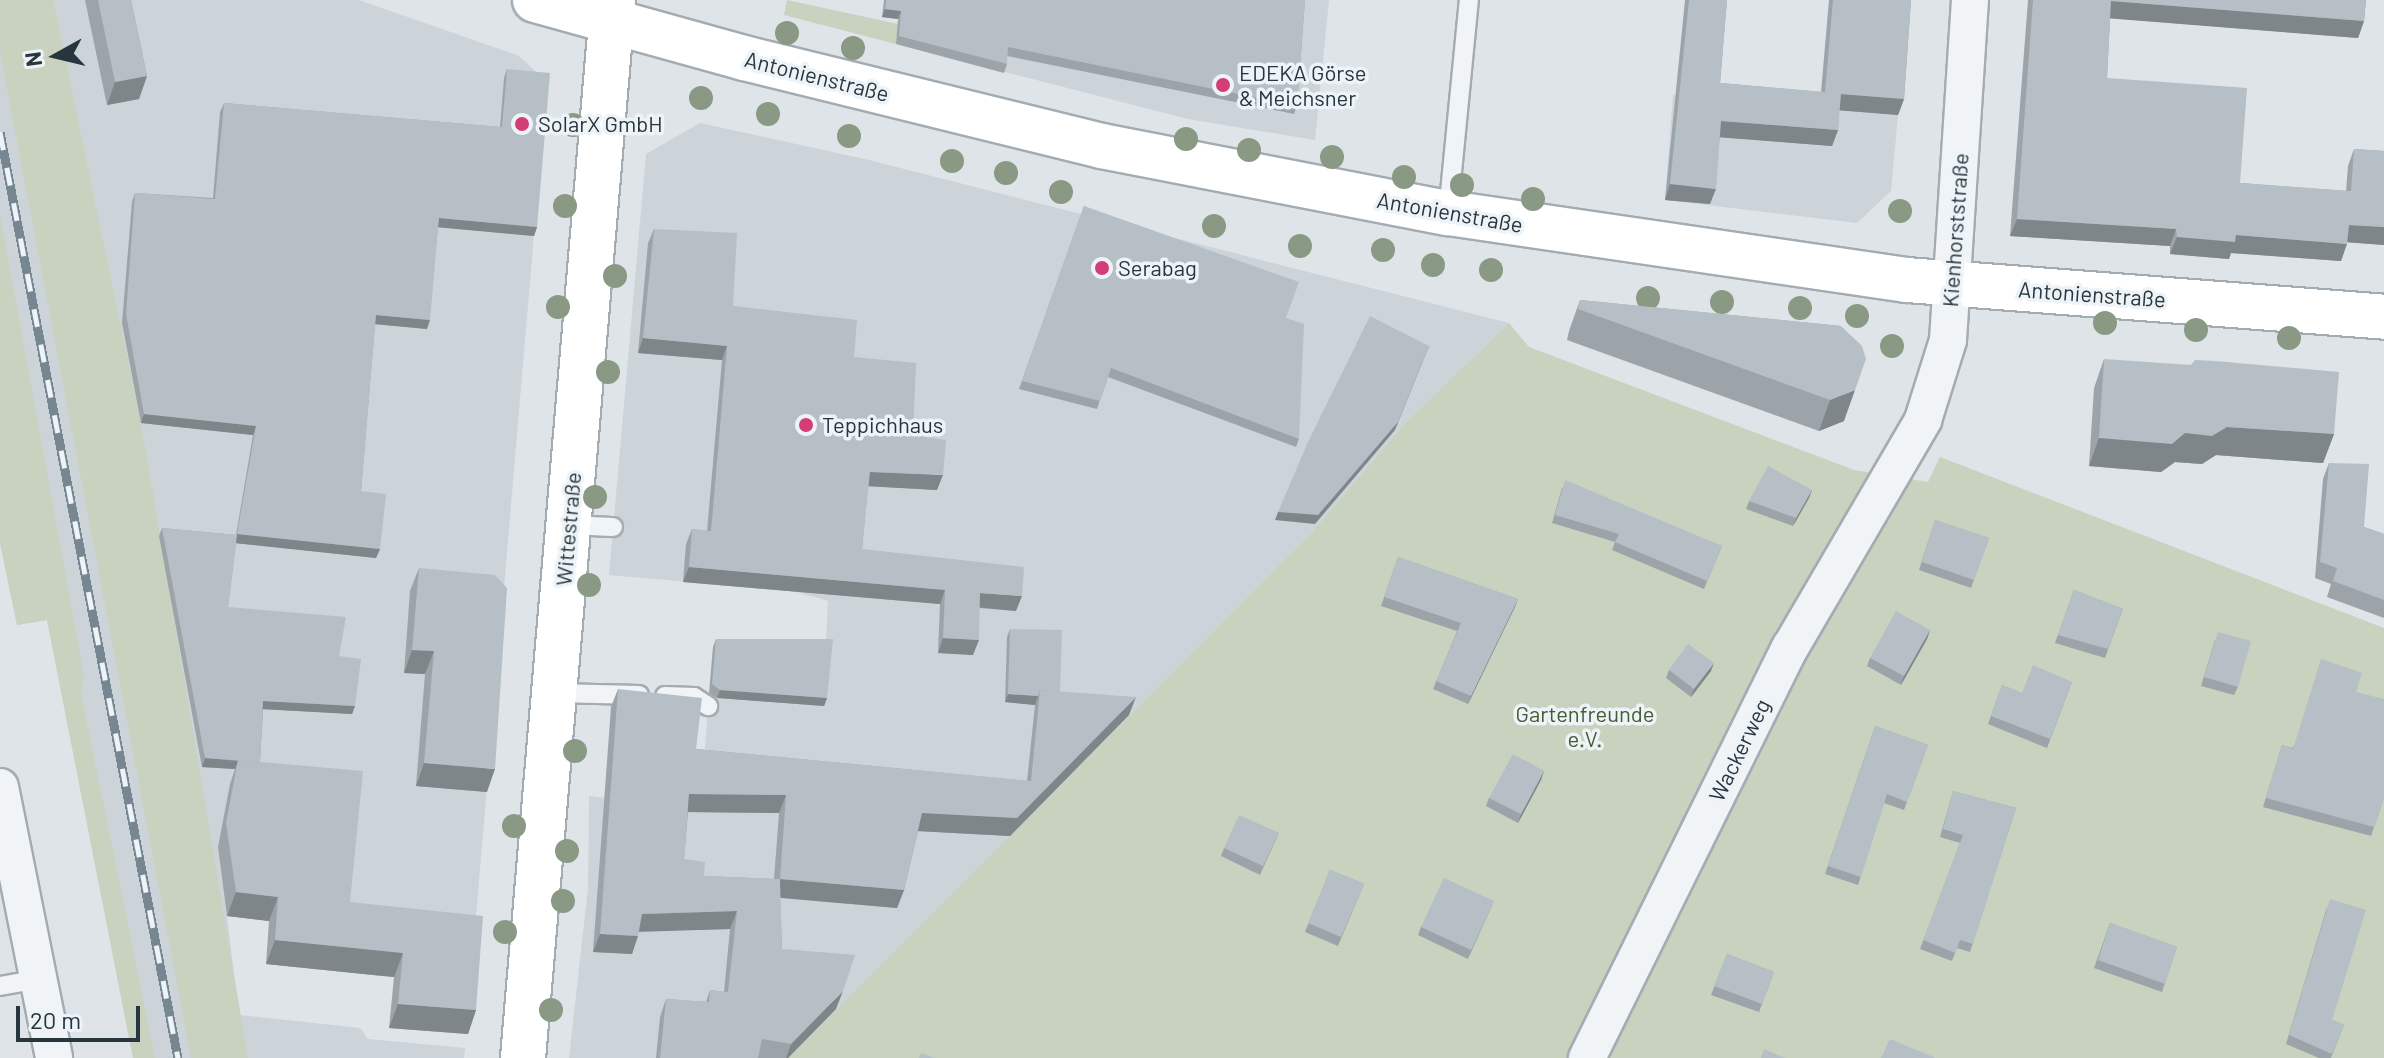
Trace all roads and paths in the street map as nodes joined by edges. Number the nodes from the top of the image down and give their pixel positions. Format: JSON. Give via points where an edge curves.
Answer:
{"nodes":[{"id":1,"x":535,"y":0,"type":"edge"},
{"id":2,"x":1469,"y":0,"type":"edge"},
{"id":3,"x":1970,"y":0,"type":"edge"},
{"id":4,"x":612,"y":11,"type":"edge"},
{"id":5,"x":1448,"y":213,"type":"junction"},
{"id":6,"x":1951,"y":283,"type":"junction"},
{"id":7,"x":2384,"y":317,"type":"edge"},
{"id":8,"x":1905,"y":450,"type":"joint"},
{"id":9,"x":569,"y":525,"type":"junction"},
{"id":10,"x":613,"y":527,"type":"dead end"},
{"id":11,"x":554,"y":693,"type":"junction"},
{"id":12,"x":708,"y":706,"type":"dead end"},
{"id":13,"x":0,"y":787,"type":"edge"},
{"id":14,"x":38,"y":979,"type":"junction"},
{"id":15,"x":0,"y":986,"type":"edge"},
{"id":16,"x":54,"y":1058,"type":"edge"},
{"id":17,"x":523,"y":1058,"type":"edge"},
{"id":18,"x":1587,"y":1058,"type":"edge"}],
"edges":[{"from":1,"to":4,"type":"main road","name":"Antonienstraße"},
{"from":2,"to":5,"type":"lane"},
{"from":3,"to":6,"type":"street","name":"Kienhorststraße"},
{"from":4,"to":5,"type":"main road","name":"Antonienstraße","via":[[1102,146]]},
{"from":4,"to":9,"type":"main road","name":"Wittestraße"},
{"from":5,"to":6,"type":"main road","name":"Antonienstraße"},
{"from":6,"to":7,"type":"main road","name":"Antonienstraße"},
{"from":6,"to":8,"type":"street","name":"Kienhorststraße","via":[[1945,354],[1923,420]]},
{"from":8,"to":18,"type":"street","name":"Wackerweg","via":[[1790,648]]},
{"from":9,"to":10,"type":"lane"},
{"from":9,"to":11,"type":"main road","name":"Wittestraße"},
{"from":11,"to":12,"type":"lane","via":[[694,697]]},
{"from":11,"to":17,"type":"main road","name":"Wittestraße"},
{"from":13,"to":14,"type":"street"},
{"from":14,"to":15,"type":"lane"},
{"from":14,"to":16,"type":"street"}]}
